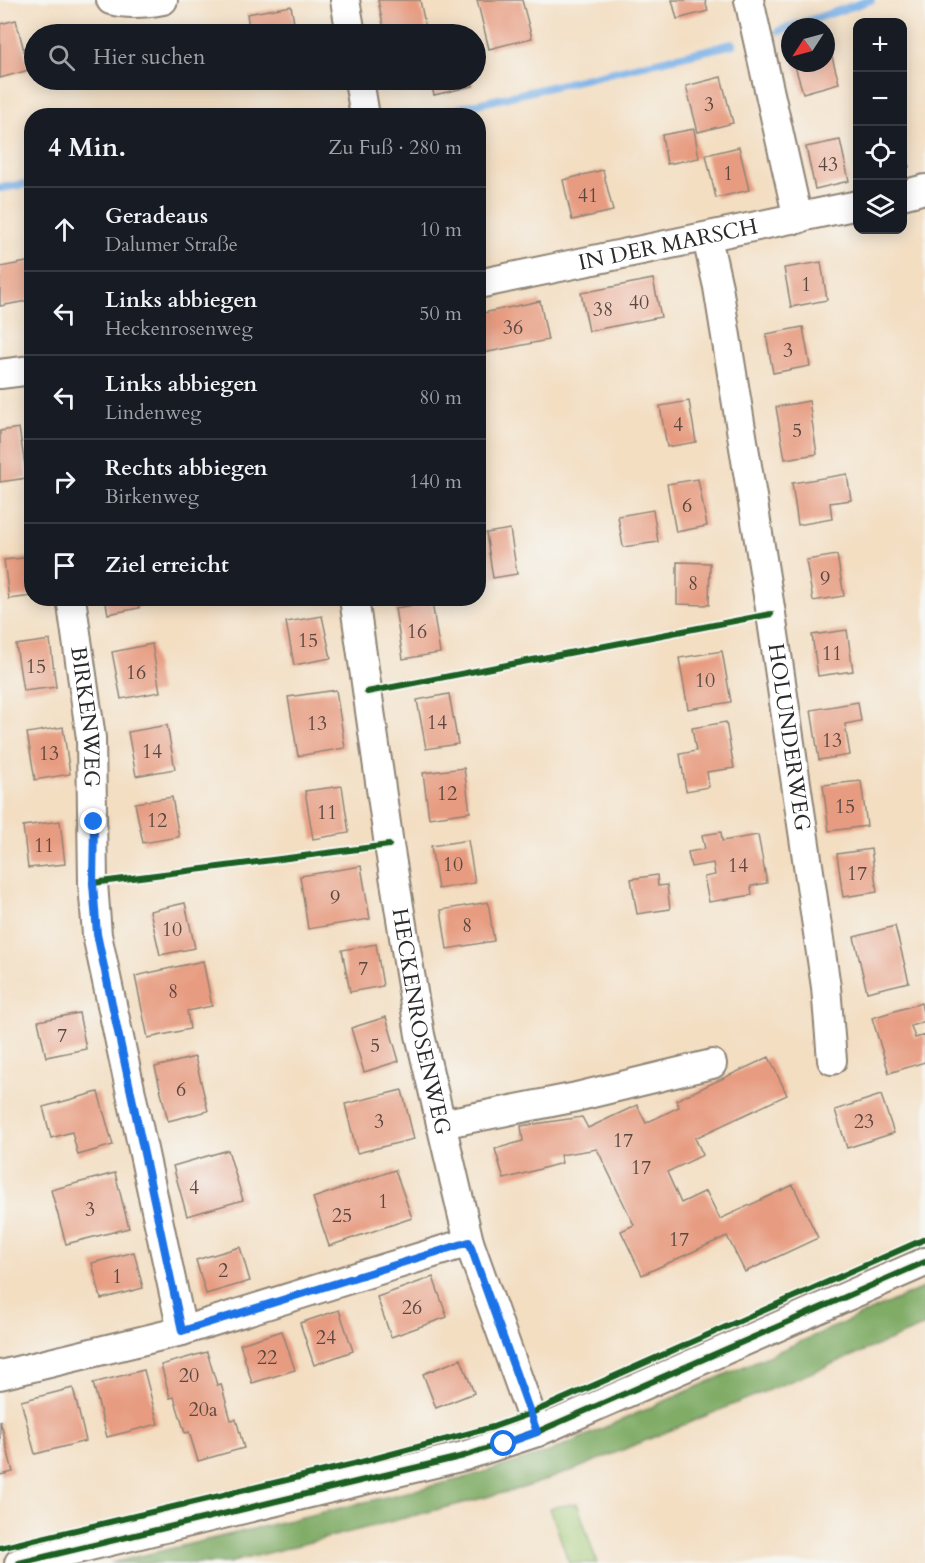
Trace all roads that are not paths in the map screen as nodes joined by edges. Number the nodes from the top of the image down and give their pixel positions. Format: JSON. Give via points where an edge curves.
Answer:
{"nodes":[{"id":1,"x":111,"y":0,"type":"edge"},
{"id":2,"x":164,"y":0,"type":"edge"},
{"id":3,"x":345,"y":0,"type":"edge"},
{"id":4,"x":749,"y":0,"type":"edge"},
{"id":5,"x":349,"y":24,"type":"edge"},
{"id":6,"x":361,"y":90,"type":"edge"},
{"id":7,"x":364,"y":108,"type":"edge"},
{"id":8,"x":925,"y":189,"type":"edge"},
{"id":9,"x":907,"y":194,"type":"edge"},
{"id":10,"x":853,"y":206,"type":"edge"},
{"id":11,"x":798,"y":219,"type":"junction"},
{"id":12,"x":707,"y":238,"type":"junction"},
{"id":13,"x":486,"y":282,"type":"edge"},
{"id":14,"x":24,"y":371,"type":"edge"},
{"id":15,"x":0,"y":374,"type":"edge"},
{"id":16,"x":72,"y":606,"type":"edge"},
{"id":17,"x":355,"y":606,"type":"edge"},
{"id":18,"x":832,"y":1060,"type":"dead end"},
{"id":19,"x":712,"y":1064,"type":"dead end"},
{"id":20,"x":441,"y":1124,"type":"junction"},
{"id":21,"x":469,"y":1242,"type":"junction"},
{"id":22,"x":925,"y":1262,"type":"edge"},
{"id":23,"x":182,"y":1331,"type":"junction"},
{"id":24,"x":0,"y":1375,"type":"edge"},
{"id":25,"x":537,"y":1432,"type":"junction"},
{"id":26,"x":19,"y":1563,"type":"edge"}],
"edges":[{"from":1,"to":2,"type":"street"},
{"from":3,"to":5,"type":"street"},
{"from":4,"to":11,"type":"street"},
{"from":6,"to":7,"type":"street"},
{"from":8,"to":9,"type":"street"},
{"from":10,"to":11,"type":"street","name":"IN DER MARSCH"},
{"from":11,"to":12,"type":"street","name":"IN DER MARSCH"},
{"from":12,"to":13,"type":"street","name":"IN DER MARSCH"},
{"from":12,"to":18,"type":"street","name":"HOLUNDERWEG","via":[[773,626],[826,987]]},
{"from":14,"to":15,"type":"street"},
{"from":16,"to":23,"type":"street","name":"BIRKENWEG","via":[[91,738],[97,934]]},
{"from":17,"to":20,"type":"street","name":"HECKENROSENWEG","via":[[420,1035]]},
{"from":19,"to":20,"type":"street"},
{"from":20,"to":21,"type":"street","name":"HECKENROSENWEG"},
{"from":21,"to":23,"type":"street"},
{"from":21,"to":25,"type":"street","name":"HECKENROSENWEG"},
{"from":22,"to":25,"type":"street"},
{"from":23,"to":24,"type":"street"},
{"from":25,"to":26,"type":"street","via":[[464,1456]]}]}
